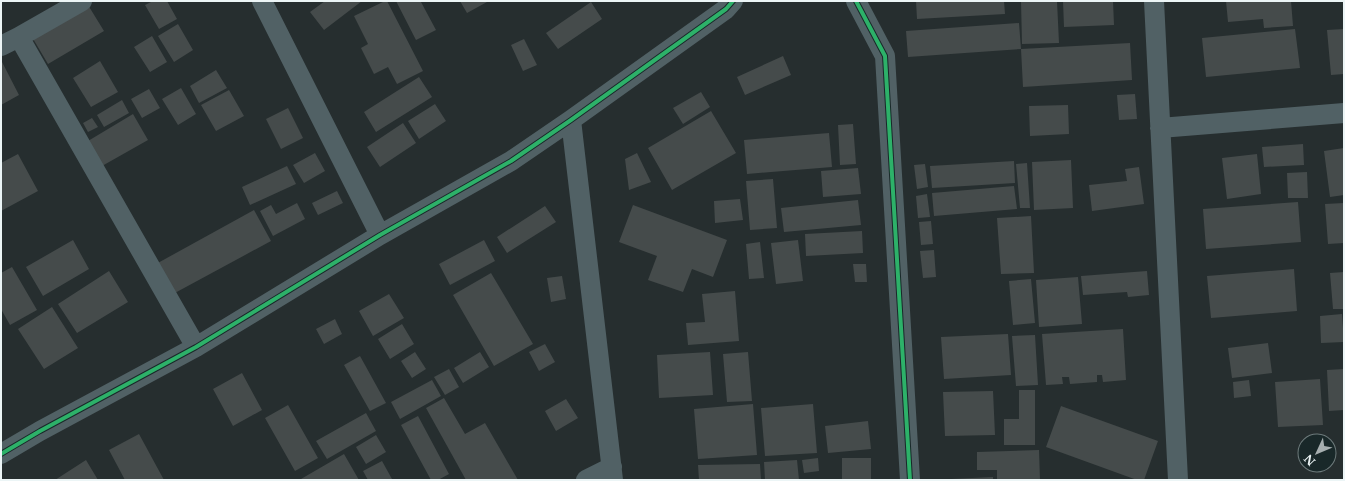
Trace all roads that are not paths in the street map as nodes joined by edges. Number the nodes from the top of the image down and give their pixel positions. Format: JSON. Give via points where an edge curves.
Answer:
{"nodes":[{"id":1,"x":82,"y":1,"type":"edge"},
{"id":2,"x":262,"y":1,"type":"edge"},
{"id":3,"x":733,"y":1,"type":"edge"},
{"id":4,"x":856,"y":1,"type":"edge"},
{"id":5,"x":1154,"y":1,"type":"edge"},
{"id":6,"x":19,"y":37,"type":"junction"},
{"id":7,"x":1,"y":46,"type":"edge"},
{"id":8,"x":1344,"y":113,"type":"edge"},
{"id":9,"x":571,"y":120,"type":"junction"},
{"id":10,"x":1160,"y":128,"type":"junction"},
{"id":11,"x":380,"y":235,"type":"junction"},
{"id":12,"x":196,"y":347,"type":"junction"},
{"id":13,"x":1,"y":454,"type":"edge"},
{"id":14,"x":612,"y":473,"type":"edge"},
{"id":15,"x":586,"y":480,"type":"edge"},
{"id":16,"x":910,"y":480,"type":"edge"},
{"id":17,"x":1178,"y":480,"type":"edge"}],
"edges":[{"from":1,"to":6,"type":"street"},
{"from":2,"to":11,"type":"street"},
{"from":3,"to":9,"type":"street","via":[[726,9]]},
{"from":4,"to":16,"type":"street","via":[[885,56]]},
{"from":5,"to":10,"type":"street"},
{"from":6,"to":7,"type":"street"},
{"from":6,"to":12,"type":"street"},
{"from":8,"to":10,"type":"street"},
{"from":9,"to":11,"type":"street","via":[[511,161]]},
{"from":9,"to":14,"type":"street"},
{"from":10,"to":17,"type":"street"},
{"from":11,"to":12,"type":"street"},
{"from":12,"to":13,"type":"street"},
{"from":14,"to":15,"type":"street"}]}
